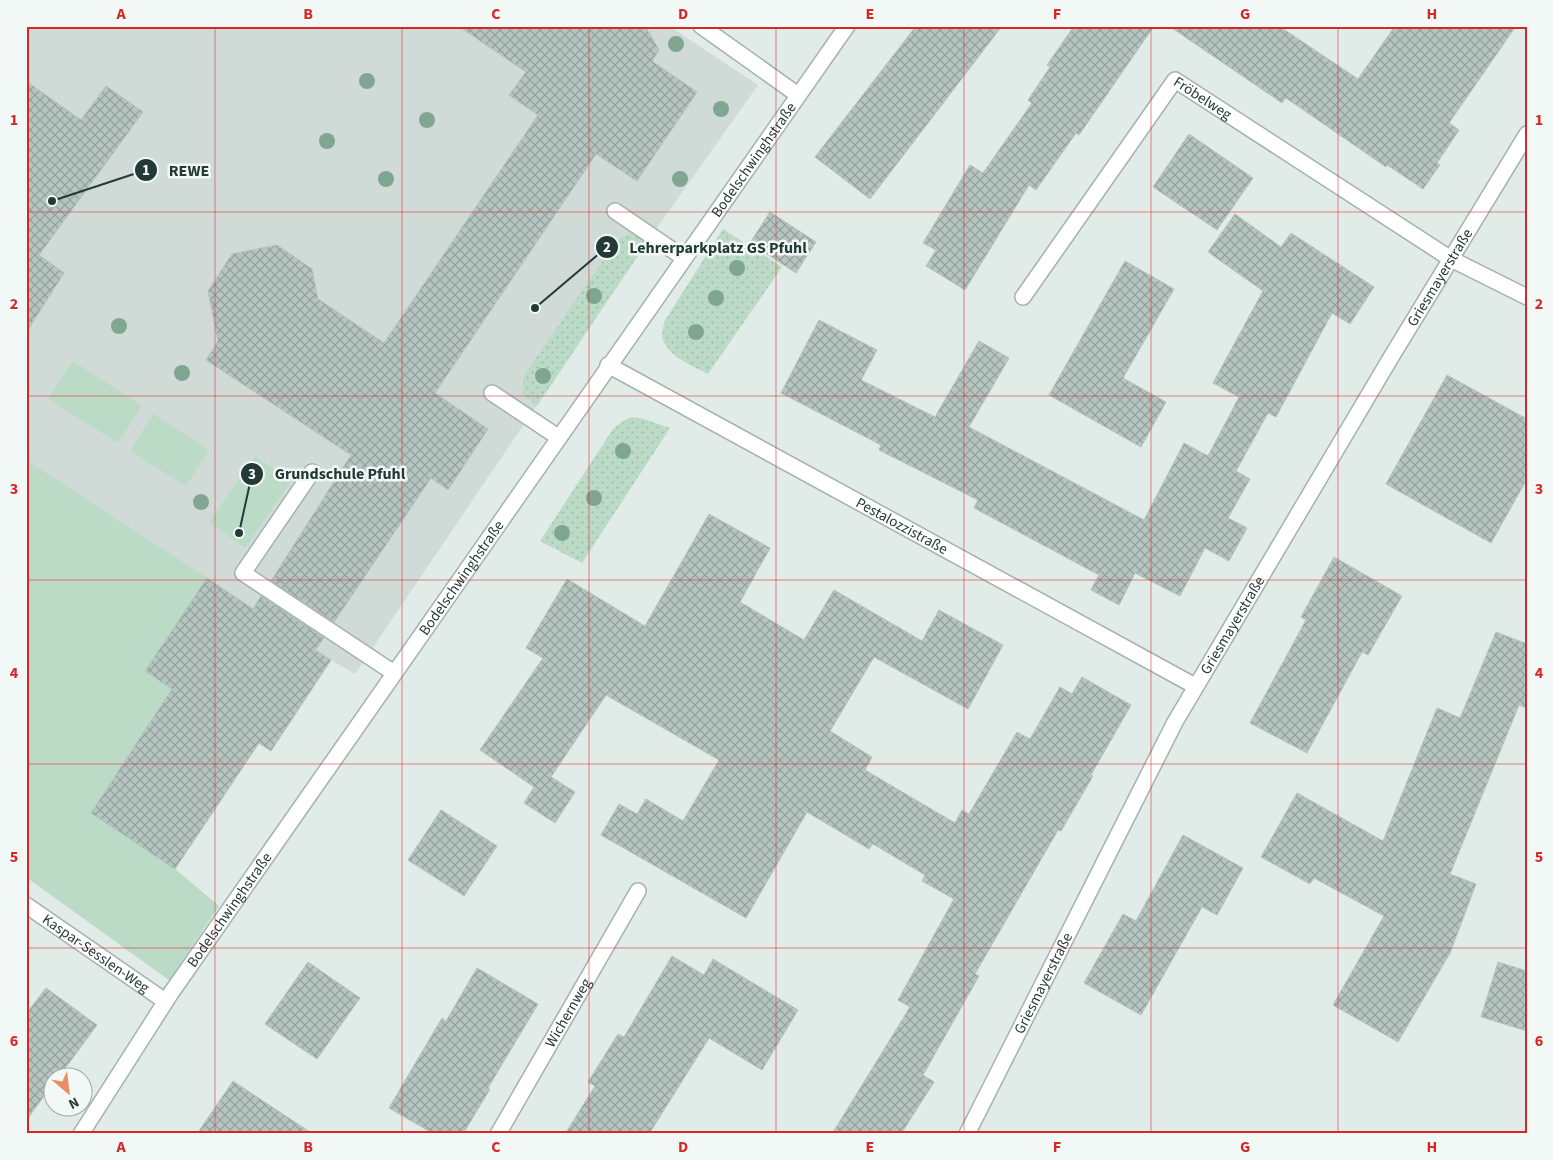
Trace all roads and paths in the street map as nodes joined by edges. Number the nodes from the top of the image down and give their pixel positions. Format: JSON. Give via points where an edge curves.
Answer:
{"nodes":[{"id":1,"x":700,"y":26,"type":"edge"},
{"id":2,"x":847,"y":26,"type":"edge"},
{"id":3,"x":798,"y":95,"type":"junction"},
{"id":4,"x":1527,"y":134,"type":"edge"},
{"id":5,"x":615,"y":211,"type":"dead end"},
{"id":6,"x":684,"y":258,"type":"junction"},
{"id":7,"x":1452,"y":260,"type":"junction"},
{"id":8,"x":1023,"y":297,"type":"dead end"},
{"id":9,"x":1527,"y":297,"type":"edge"},
{"id":10,"x":608,"y":366,"type":"junction"},
{"id":11,"x":492,"y":393,"type":"dead end"},
{"id":12,"x":558,"y":438,"type":"junction"},
{"id":13,"x":312,"y":472,"type":"dead end"},
{"id":14,"x":394,"y":673,"type":"junction"},
{"id":15,"x":1195,"y":686,"type":"junction"},
{"id":16,"x":638,"y":891,"type":"dead end"},
{"id":17,"x":26,"y":905,"type":"edge"},
{"id":18,"x":165,"y":1001,"type":"junction"},
{"id":19,"x":81,"y":1134,"type":"edge"},
{"id":20,"x":498,"y":1134,"type":"edge"},
{"id":21,"x":966,"y":1134,"type":"edge"}],
"edges":[{"from":1,"to":3,"type":"street"},
{"from":2,"to":3,"type":"street","name":"Bodelschwinghstraße"},
{"from":3,"to":6,"type":"street","name":"Bodelschwinghstraße"},
{"from":4,"to":7,"type":"street","name":"Griesmayerstraße"},
{"from":5,"to":6,"type":"street"},
{"from":6,"to":10,"type":"street","name":"Bodelschwinghstraße"},
{"from":7,"to":8,"type":"street","name":"Fröbelweg","via":[[1175,80]]},
{"from":7,"to":9,"type":"street"},
{"from":7,"to":15,"type":"street","name":"Griesmayerstraße"},
{"from":10,"to":12,"type":"street","name":"Bodelschwinghstraße"},
{"from":10,"to":15,"type":"street","name":"Pestalozzistraße"},
{"from":11,"to":12,"type":"street"},
{"from":12,"to":14,"type":"street","name":"Bodelschwinghstraße"},
{"from":13,"to":14,"type":"street","via":[[243,573]]},
{"from":14,"to":18,"type":"street","name":"Bodelschwinghstraße"},
{"from":15,"to":21,"type":"street","name":"Griesmayerstraße"},
{"from":16,"to":20,"type":"street","name":"Wichernweg"},
{"from":17,"to":18,"type":"street","name":"Kaspar-Sesslen-Weg"},
{"from":18,"to":19,"type":"street","name":"Bodelschwinghstraße"}]}
